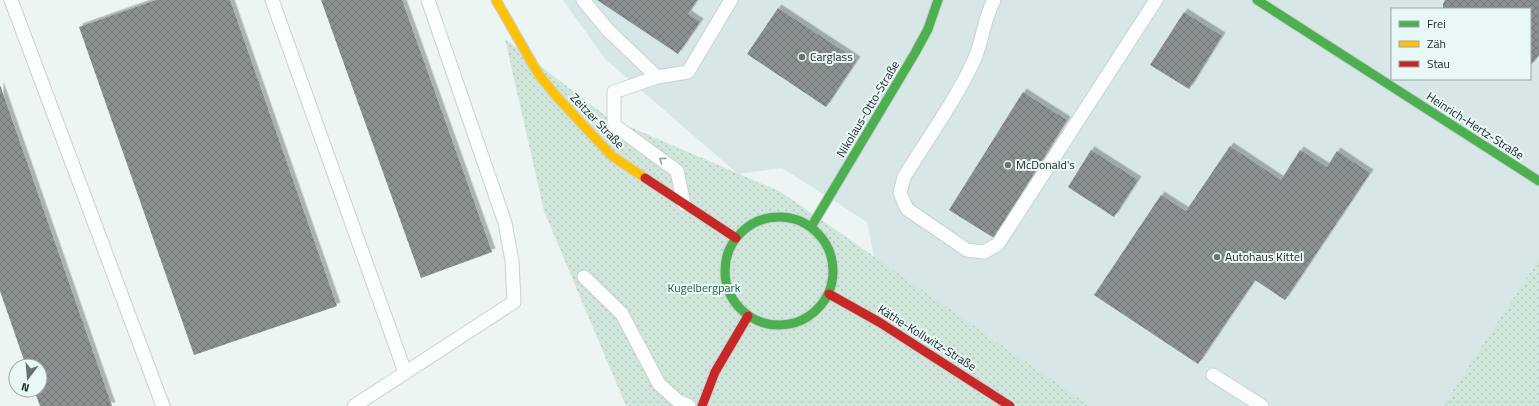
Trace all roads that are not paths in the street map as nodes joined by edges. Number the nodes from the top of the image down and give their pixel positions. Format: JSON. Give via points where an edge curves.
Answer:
{"nodes":[{"id":1,"x":11,"y":0,"type":"edge"},
{"id":2,"x":272,"y":0,"type":"edge"},
{"id":3,"x":428,"y":0,"type":"edge"},
{"id":4,"x":496,"y":0,"type":"edge"},
{"id":5,"x":583,"y":0,"type":"edge"},
{"id":6,"x":731,"y":0,"type":"edge"},
{"id":7,"x":938,"y":0,"type":"edge"},
{"id":8,"x":994,"y":0,"type":"edge"},
{"id":9,"x":1156,"y":0,"type":"edge"},
{"id":10,"x":1258,"y":0,"type":"edge"},
{"id":11,"x":658,"y":77,"type":"junction"},
{"id":12,"x":1539,"y":182,"type":"edge"},
{"id":13,"x":684,"y":204,"type":"junction"},
{"id":14,"x":811,"y":227,"type":"junction"},
{"id":15,"x":736,"y":238,"type":"junction"},
{"id":16,"x":584,"y":277,"type":"dead end"},
{"id":17,"x":829,"y":294,"type":"junction"},
{"id":18,"x":748,"y":316,"type":"junction"},
{"id":19,"x":405,"y":372,"type":"junction"},
{"id":20,"x":1213,"y":375,"type":"dead end"},
{"id":21,"x":163,"y":406,"type":"edge"},
{"id":22,"x":354,"y":406,"type":"edge"},
{"id":23,"x":689,"y":406,"type":"edge"},
{"id":24,"x":702,"y":406,"type":"edge"},
{"id":25,"x":1010,"y":406,"type":"edge"},
{"id":26,"x":1262,"y":406,"type":"edge"}],
"edges":[{"from":1,"to":21,"type":"lane"},
{"from":2,"to":19,"type":"lane"},
{"from":3,"to":19,"type":"lane","via":[[505,223],[512,261],[514,302]]},
{"from":4,"to":13,"type":"main road","name":"Zeitzer Straße","via":[[527,56],[557,98],[612,156]]},
{"from":5,"to":11,"type":"lane","via":[[608,30]]},
{"from":6,"to":11,"type":"lane","via":[[688,72]]},
{"from":7,"to":14,"type":"main road","name":"Nikolaus-Otto-Straße","via":[[928,29],[915,53]]},
{"from":8,"to":9,"type":"lane","via":[[975,57],[962,84],[904,177],[900,194],[907,209],[967,250],[984,252],[998,244]]},
{"from":10,"to":12,"type":"main road","name":"Heinrich-Hertz-Straße"},
{"from":13,"to":11,"type":"lane","one_way":true,"via":[[677,171],[614,125],[614,92]]},
{"from":13,"to":15,"type":"main road","name":"Zeitzer Straße"},
{"from":14,"to":15,"type":"main road","via":[[792,218],[771,217],[752,224]]},
{"from":14,"to":17,"type":"main road","via":[[824,241],[832,257],[834,276]]},
{"from":15,"to":18,"type":"main road","via":[[726,257],[725,279],[733,300]]},
{"from":16,"to":23,"type":"lane","via":[[622,314],[659,384],[678,401]]},
{"from":17,"to":18,"type":"main road","via":[[816,311],[788,325],[767,324]]},
{"from":17,"to":25,"type":"main road","name":"Käthe-Kollwitz-Straße","via":[[880,322]]},
{"from":18,"to":24,"type":"main road","via":[[715,372]]},
{"from":19,"to":22,"type":"lane"},
{"from":20,"to":26,"type":"lane"}]}
